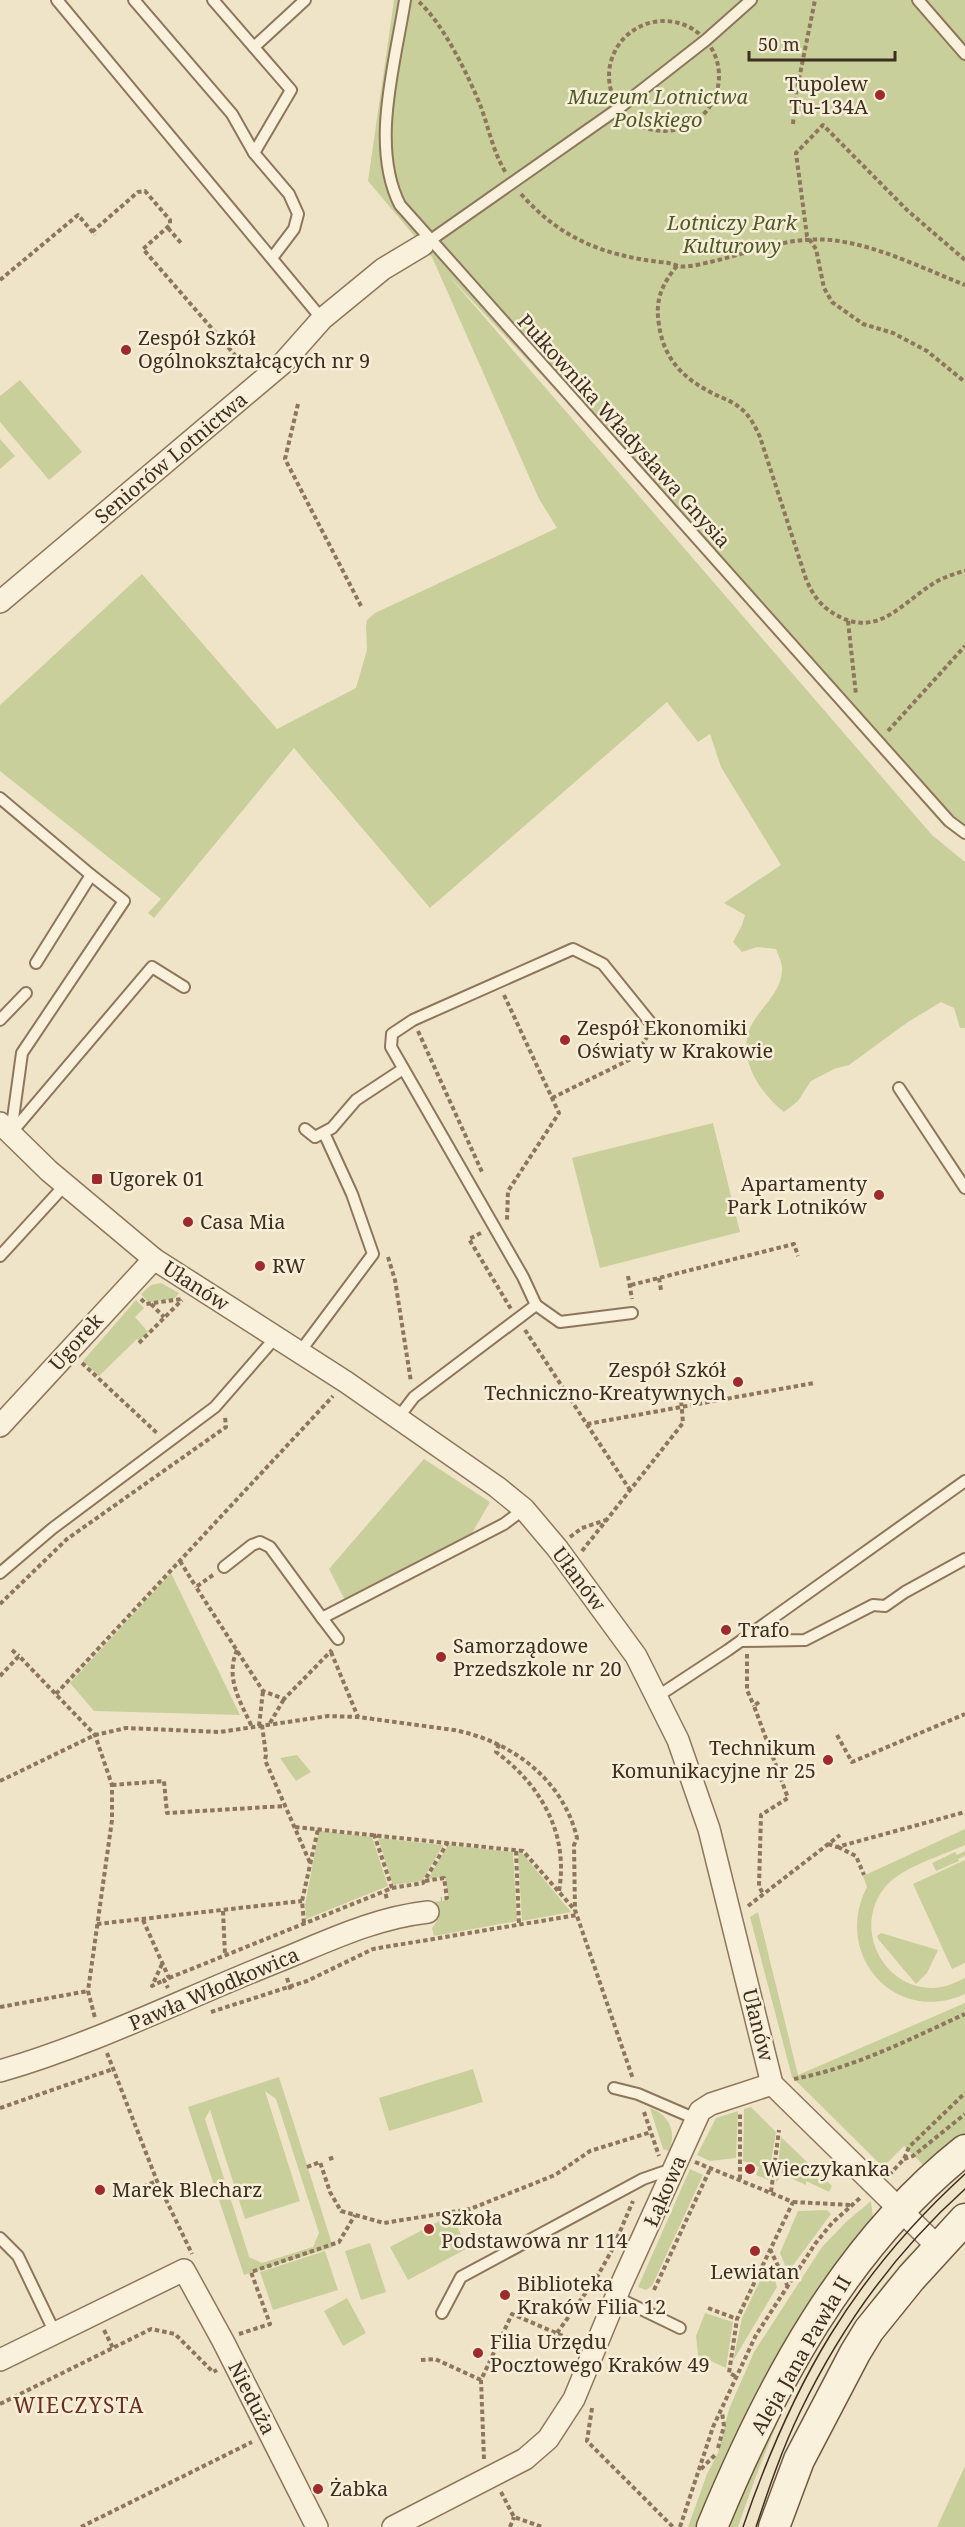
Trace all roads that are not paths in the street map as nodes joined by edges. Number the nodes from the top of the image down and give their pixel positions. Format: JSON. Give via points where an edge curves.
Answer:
{"nodes":[{"id":1,"x":57,"y":0,"type":"edge"},
{"id":2,"x":134,"y":0,"type":"edge"},
{"id":3,"x":213,"y":0,"type":"edge"},
{"id":4,"x":305,"y":0,"type":"edge"},
{"id":5,"x":405,"y":0,"type":"edge"},
{"id":6,"x":751,"y":0,"type":"edge"},
{"id":7,"x":918,"y":0,"type":"edge"},
{"id":8,"x":254,"y":47,"type":"junction"},
{"id":9,"x":965,"y":54,"type":"edge"},
{"id":10,"x":254,"y":153,"type":"junction"},
{"id":11,"x":427,"y":243,"type":"junction"},
{"id":12,"x":272,"y":258,"type":"junction"},
{"id":13,"x":322,"y":319,"type":"junction"},
{"id":14,"x":0,"y":602,"type":"edge"},
{"id":15,"x":0,"y":798,"type":"edge"},
{"id":16,"x":965,"y":833,"type":"edge"},
{"id":17,"x":91,"y":875,"type":"junction"},
{"id":18,"x":36,"y":963,"type":"dead end"},
{"id":19,"x":184,"y":987,"type":"dead end"},
{"id":20,"x":26,"y":993,"type":"dead end"},
{"id":21,"x":0,"y":1020,"type":"edge"},
{"id":22,"x":654,"y":1026,"type":"road end"},
{"id":23,"x":403,"y":1069,"type":"junction"},
{"id":24,"x":899,"y":1088,"type":"dead end"},
{"id":25,"x":5,"y":1128,"type":"edge"},
{"id":26,"x":305,"y":1129,"type":"dead end"},
{"id":27,"x":324,"y":1133,"type":"junction"},
{"id":28,"x":65,"y":1185,"type":"junction"},
{"id":29,"x":965,"y":1188,"type":"edge"},
{"id":30,"x":0,"y":1256,"type":"edge"},
{"id":31,"x":154,"y":1260,"type":"junction"},
{"id":32,"x":536,"y":1305,"type":"junction"},
{"id":33,"x":632,"y":1312,"type":"road end"},
{"id":34,"x":275,"y":1338,"type":"junction"},
{"id":35,"x":299,"y":1353,"type":"junction"},
{"id":36,"x":398,"y":1418,"type":"junction"},
{"id":37,"x":0,"y":1426,"type":"edge"},
{"id":38,"x":965,"y":1481,"type":"edge"},
{"id":39,"x":524,"y":1509,"type":"junction"},
{"id":40,"x":965,"y":1558,"type":"edge"},
{"id":41,"x":224,"y":1567,"type":"road end"},
{"id":42,"x":0,"y":1573,"type":"edge"},
{"id":43,"x":322,"y":1618,"type":"junction"},
{"id":44,"x":338,"y":1639,"type":"road end"},
{"id":45,"x":744,"y":1641,"type":"junction"},
{"id":46,"x":658,"y":1696,"type":"junction"},
{"id":47,"x":434,"y":1906,"type":"road end"},
{"id":48,"x":0,"y":2071,"type":"edge"},
{"id":49,"x":781,"y":2082,"type":"junction"},
{"id":50,"x":614,"y":2088,"type":"dead end"},
{"id":51,"x":696,"y":2120,"type":"junction"},
{"id":52,"x":965,"y":2150,"type":"edge"},
{"id":53,"x":674,"y":2173,"type":"junction"},
{"id":54,"x":900,"y":2210,"type":"junction"},
{"id":55,"x":965,"y":2219,"type":"edge"},
{"id":56,"x":0,"y":2238,"type":"edge"},
{"id":57,"x":937,"y":2246,"type":"junction"},
{"id":58,"x":616,"y":2297,"type":"junction"},
{"id":59,"x":442,"y":2313,"type":"dead end"},
{"id":60,"x":680,"y":2328,"type":"dead end"},
{"id":61,"x":55,"y":2333,"type":"junction"},
{"id":62,"x":0,"y":2360,"type":"edge"},
{"id":63,"x":317,"y":2527,"type":"edge"},
{"id":64,"x":393,"y":2527,"type":"edge"},
{"id":65,"x":712,"y":2527,"type":"edge"},
{"id":66,"x":774,"y":2527,"type":"edge"}],
"edges":[{"from":1,"to":12,"type":"lane"},
{"from":2,"to":10,"type":"lane","via":[[232,114]]},
{"from":3,"to":8,"type":"lane"},
{"from":4,"to":8,"type":"lane"},
{"from":5,"to":11,"type":"lane","name":"Pułkownika Władysława Gnysia","via":[[384,134],[386,164],[400,205]]},
{"from":6,"to":11,"type":"lane","via":[[619,108]]},
{"from":7,"to":9,"type":"lane"},
{"from":8,"to":10,"type":"lane","via":[[291,90]]},
{"from":10,"to":12,"type":"lane","via":[[289,194],[297,214],[294,229]]},
{"from":11,"to":13,"type":"street","name":"Seniorów Lotnictwa","via":[[383,269]]},
{"from":11,"to":16,"type":"lane","name":"Pułkownika Władysława Gnysia","via":[[859,723],[949,821]]},
{"from":12,"to":13,"type":"lane"},
{"from":13,"to":14,"type":"street","name":"Seniorów Lotnictwa","via":[[283,363]]},
{"from":15,"to":17,"type":"lane"},
{"from":17,"to":18,"type":"lane"},
{"from":17,"to":25,"type":"lane","via":[[124,902],[22,1053]]},
{"from":19,"to":25,"type":"lane","via":[[152,967]]},
{"from":20,"to":21,"type":"lane"},
{"from":22,"to":23,"type":"lane","via":[[603,964],[573,949],[413,1020],[392,1034],[391,1047]]},
{"from":23,"to":27,"type":"lane","via":[[356,1100]]},
{"from":23,"to":32,"type":"lane"},
{"from":24,"to":29,"type":"lane"},
{"from":25,"to":28,"type":"street","name":"Ułanów"},
{"from":26,"to":27,"type":"lane","via":[[315,1137]]},
{"from":27,"to":35,"type":"lane","via":[[352,1194],[373,1254]]},
{"from":28,"to":30,"type":"lane"},
{"from":28,"to":31,"type":"street","name":"Ułanów"},
{"from":31,"to":34,"type":"street","name":"Ułanów"},
{"from":31,"to":37,"type":"street","name":"Ugorek"},
{"from":32,"to":33,"type":"lane","via":[[560,1322]]},
{"from":32,"to":36,"type":"lane","via":[[414,1397]]},
{"from":34,"to":35,"type":"street","name":"Ułanów"},
{"from":34,"to":42,"type":"lane","via":[[215,1407],[53,1528]]},
{"from":35,"to":36,"type":"street","name":"Ułanów"},
{"from":36,"to":39,"type":"street","name":"Ułanów"},
{"from":38,"to":45,"type":"lane"},
{"from":39,"to":43,"type":"lane","via":[[504,1524]]},
{"from":39,"to":46,"type":"street","name":"Ułanów","via":[[636,1656]]},
{"from":40,"to":45,"type":"lane","via":[[885,1606],[873,1605],[805,1640]]},
{"from":41,"to":43,"type":"lane","via":[[252,1545],[260,1542],[270,1547]]},
{"from":43,"to":44,"type":"lane"},
{"from":45,"to":46,"type":"lane"},
{"from":46,"to":49,"type":"street","name":"Ułanów","via":[[709,1829]]},
{"from":47,"to":48,"type":"street","name":"Pawła Włodkowica","via":[[356,1928],[100,2037]]},
{"from":49,"to":51,"type":"street","name":"Łąkowa","via":[[711,2104],[700,2111]]},
{"from":49,"to":54,"type":"street","name":"Ułanów"},
{"from":50,"to":51,"type":"lane","via":[[638,2094]]},
{"from":51,"to":53,"type":"street","name":"Łąkowa"},
{"from":52,"to":54,"type":"main road","name":"Aleja Jana Pawła II"},
{"from":53,"to":58,"type":"street","name":"Łąkowa"},
{"from":53,"to":59,"type":"lane","via":[[663,2172],[643,2179],[461,2277]]},
{"from":54,"to":57,"type":"street","name":"Ułanów"},
{"from":54,"to":65,"type":"main road","name":"Aleja Jana Pawła II","via":[[849,2271],[814,2323]]},
{"from":55,"to":57,"type":"main road"},
{"from":56,"to":61,"type":"lane","via":[[18,2256]]},
{"from":57,"to":66,"type":"main road","via":[[855,2353],[799,2460]]},
{"from":58,"to":60,"type":"lane"},
{"from":58,"to":64,"type":"street","name":"Łąkowa","via":[[574,2399],[548,2439],[525,2459]]},
{"from":61,"to":62,"type":"street"},
{"from":61,"to":63,"type":"street","name":"Nieduża","via":[[184,2270]]}]}
